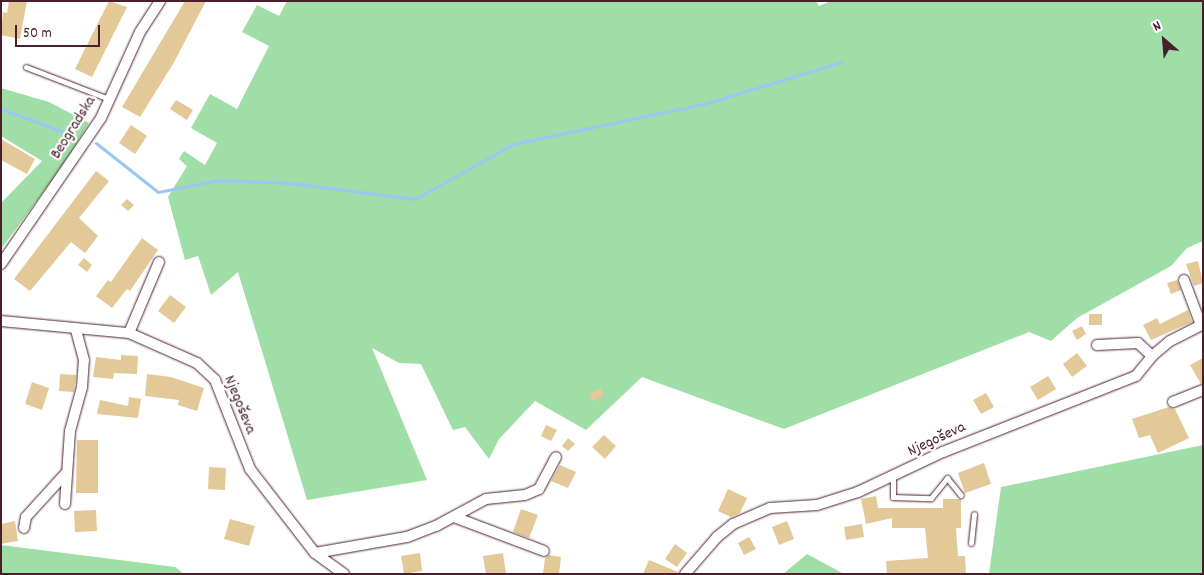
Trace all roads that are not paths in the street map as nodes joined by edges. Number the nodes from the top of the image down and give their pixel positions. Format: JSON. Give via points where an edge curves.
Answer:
{"nodes":[{"id":1,"x":160,"y":1,"type":"edge"},
{"id":2,"x":26,"y":67,"type":"dead end"},
{"id":3,"x":109,"y":99,"type":"junction"},
{"id":4,"x":159,"y":262,"type":"dead end"},
{"id":5,"x":1,"y":264,"type":"edge"},
{"id":6,"x":1184,"y":280,"type":"dead end"},
{"id":7,"x":1,"y":321,"type":"edge"},
{"id":8,"x":1202,"y":325,"type":"edge"},
{"id":9,"x":76,"y":330,"type":"junction"},
{"id":10,"x":129,"y":333,"type":"junction"},
{"id":11,"x":1096,"y":345,"type":"dead end"},
{"id":12,"x":1152,"y":356,"type":"junction"},
{"id":13,"x":1203,"y":390,"type":"edge"},
{"id":14,"x":1173,"y":402,"type":"dead end"},
{"id":15,"x":556,"y":457,"type":"dead end"},
{"id":16,"x":67,"y":472,"type":"junction"},
{"id":17,"x":893,"y":478,"type":"junction"},
{"id":18,"x":962,"y":495,"type":"dead end"},
{"id":19,"x":65,"y":504,"type":"dead end"},
{"id":20,"x":974,"y":514,"type":"dead end"},
{"id":21,"x":454,"y":517,"type":"junction"},
{"id":22,"x":24,"y":528,"type":"dead end"},
{"id":23,"x":971,"y":543,"type":"dead end"},
{"id":24,"x":544,"y":551,"type":"dead end"},
{"id":25,"x":315,"y":553,"type":"junction"},
{"id":26,"x":344,"y":574,"type":"edge"},
{"id":27,"x":685,"y":574,"type":"edge"}],
"edges":[{"from":1,"to":3,"type":"street","name":"Beogradska","via":[[140,32]]},
{"from":2,"to":3,"type":"lane"},
{"from":3,"to":5,"type":"street","name":"Beogradska","via":[[101,118]]},
{"from":4,"to":10,"type":"street"},
{"from":6,"to":8,"type":"street"},
{"from":7,"to":9,"type":"street","name":"Njegoševa"},
{"from":8,"to":12,"type":"street","name":"Njegoševa","via":[[1170,341]]},
{"from":9,"to":10,"type":"street","name":"Njegoševa"},
{"from":9,"to":16,"type":"street","via":[[84,360],[82,387],[70,431]]},
{"from":10,"to":25,"type":"street","name":"Njegoševa","via":[[197,363],[215,380],[250,470]]},
{"from":11,"to":12,"type":"street","via":[[1138,343]]},
{"from":12,"to":17,"type":"street","name":"Njegoševa","via":[[1136,376],[943,452]]},
{"from":13,"to":14,"type":"street"},
{"from":15,"to":21,"type":"street","via":[[539,489],[526,495],[486,499]]},
{"from":16,"to":19,"type":"street"},
{"from":16,"to":22,"type":"street","via":[[26,517]]},
{"from":17,"to":18,"type":"lane","via":[[893,497],[931,498],[947,478]]},
{"from":17,"to":27,"type":"street","name":"Njegoševa","via":[[817,505],[770,508],[733,524],[717,537]]},
{"from":20,"to":23,"type":"lane"},
{"from":21,"to":24,"type":"street"},
{"from":21,"to":25,"type":"street","via":[[407,537]]},
{"from":25,"to":26,"type":"street","name":"Njegoševa"}]}
